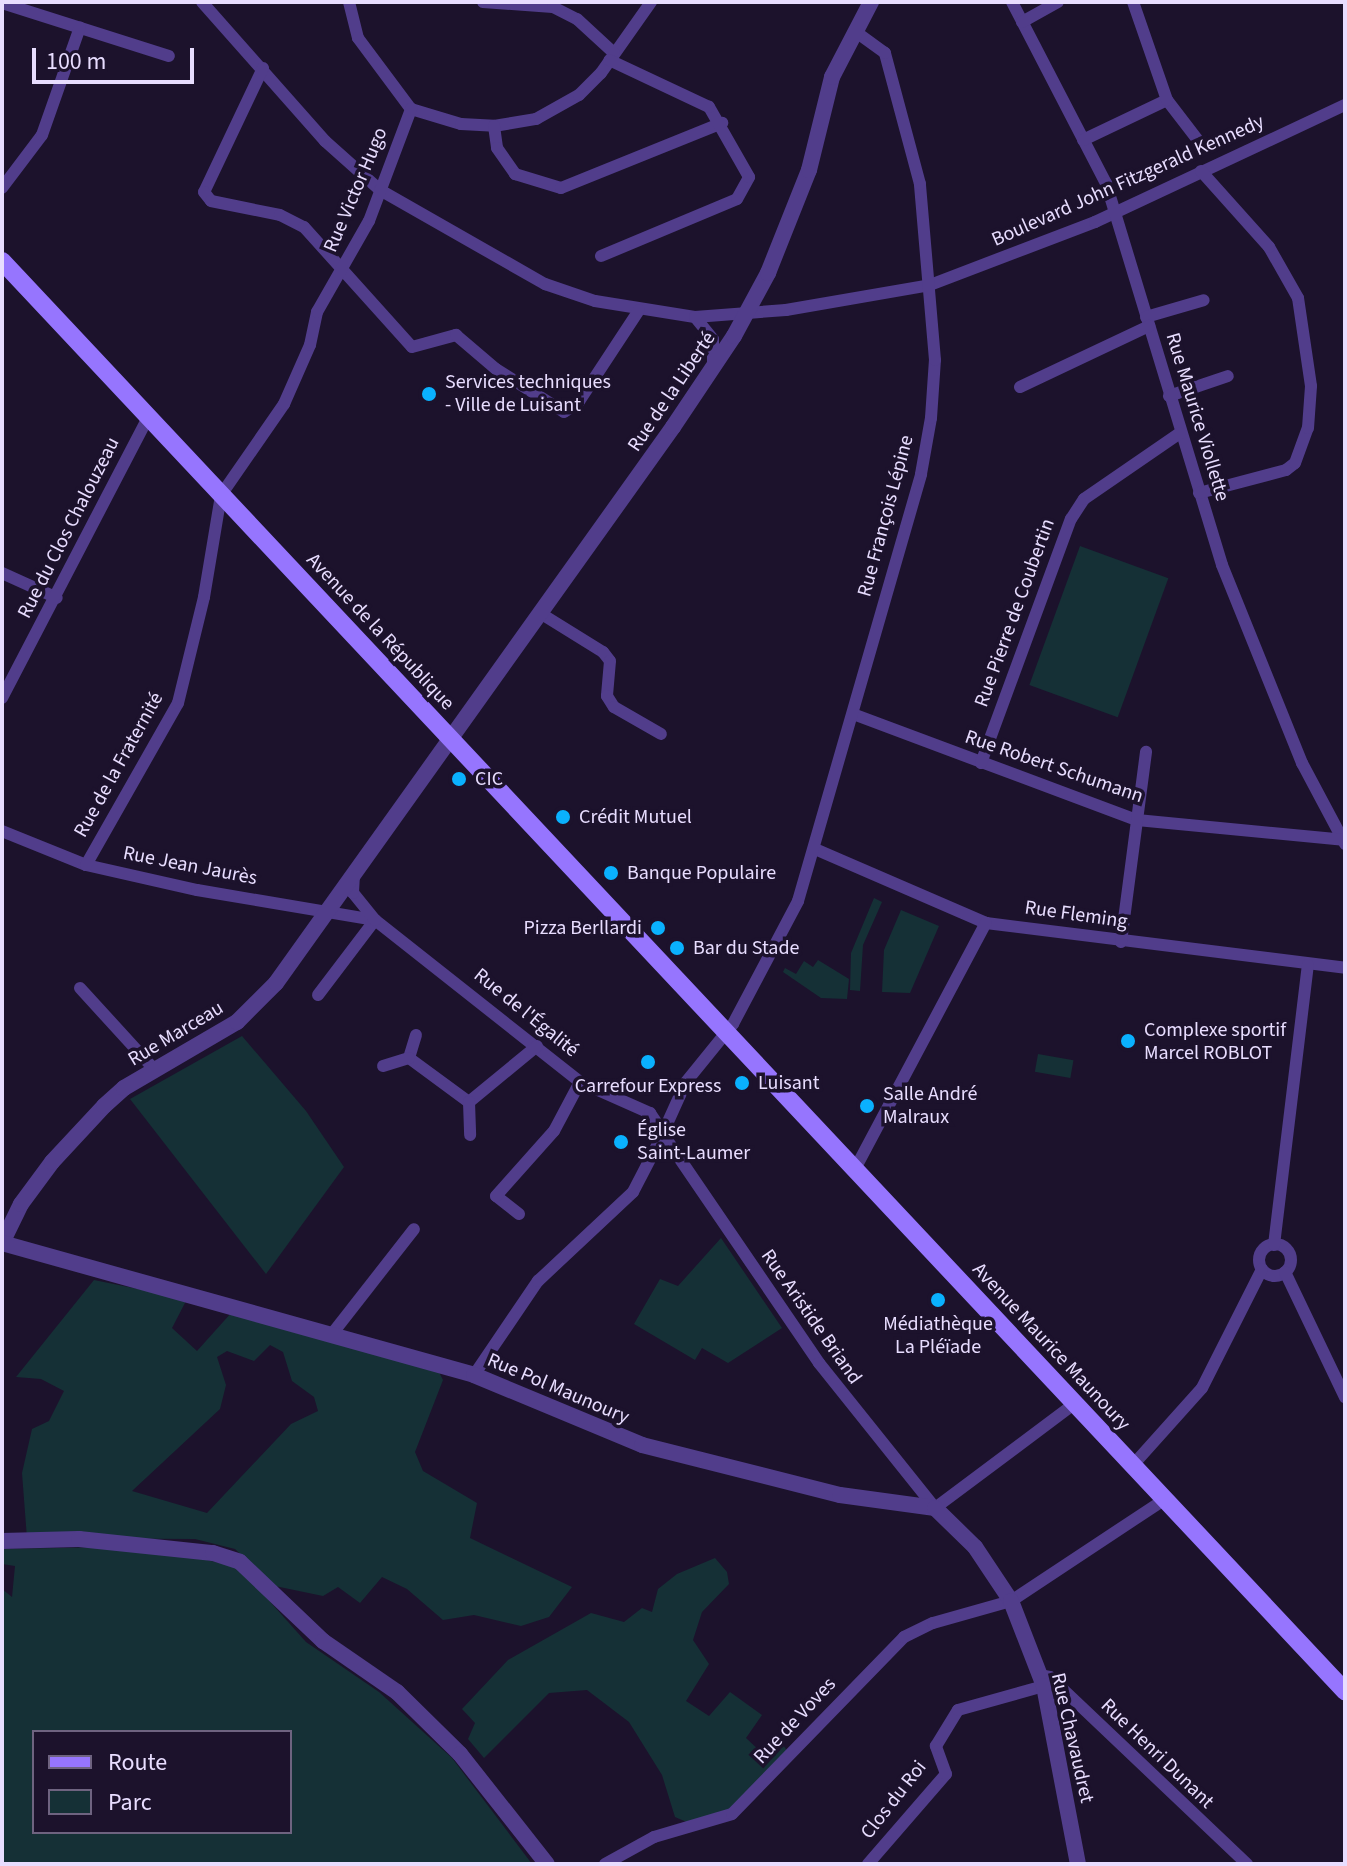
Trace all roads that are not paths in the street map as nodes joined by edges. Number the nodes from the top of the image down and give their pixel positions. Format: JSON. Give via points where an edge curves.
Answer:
{"nodes":[{"id":1,"x":202,"y":2,"type":"edge"},
{"id":2,"x":349,"y":2,"type":"edge"},
{"id":3,"x":483,"y":2,"type":"edge"},
{"id":4,"x":651,"y":2,"type":"edge"},
{"id":5,"x":871,"y":2,"type":"edge"},
{"id":6,"x":1012,"y":2,"type":"edge"},
{"id":7,"x":1058,"y":2,"type":"edge"},
{"id":8,"x":1133,"y":2,"type":"edge"},
{"id":9,"x":2,"y":3,"type":"edge"},
{"id":10,"x":1022,"y":22,"type":"junction"},
{"id":11,"x":80,"y":27,"type":"junction"},
{"id":12,"x":856,"y":32,"type":"junction"},
{"id":13,"x":169,"y":56,"type":"dead end"},
{"id":14,"x":611,"y":56,"type":"junction"},
{"id":15,"x":263,"y":68,"type":"junction"},
{"id":16,"x":1167,"y":100,"type":"junction"},
{"id":17,"x":1345,"y":105,"type":"edge"},
{"id":18,"x":411,"y":109,"type":"junction"},
{"id":19,"x":722,"y":123,"type":"junction"},
{"id":20,"x":494,"y":126,"type":"junction"},
{"id":21,"x":1197,"y":139,"type":"dead end"},
{"id":22,"x":1083,"y":140,"type":"junction"},
{"id":23,"x":1201,"y":171,"type":"junction"},
{"id":24,"x":2,"y":188,"type":"edge"},
{"id":25,"x":380,"y":190,"type":"junction"},
{"id":26,"x":1113,"y":212,"type":"junction"},
{"id":27,"x":601,"y":256,"type":"dead end"},
{"id":28,"x":5,"y":269,"type":"edge"},
{"id":29,"x":343,"y":272,"type":"junction"},
{"id":30,"x":930,"y":285,"type":"junction"},
{"id":31,"x":1204,"y":300,"type":"dead end"},
{"id":32,"x":639,"y":310,"type":"junction"},
{"id":33,"x":745,"y":316,"type":"junction"},
{"id":34,"x":695,"y":317,"type":"junction"},
{"id":35,"x":1147,"y":322,"type":"junction"},
{"id":36,"x":712,"y":369,"type":"junction"},
{"id":37,"x":1228,"y":376,"type":"dead end"},
{"id":38,"x":1020,"y":387,"type":"dead end"},
{"id":39,"x":1169,"y":396,"type":"junction"},
{"id":40,"x":148,"y":418,"type":"junction"},
{"id":41,"x":1180,"y":433,"type":"junction"},
{"id":42,"x":1199,"y":493,"type":"junction"},
{"id":43,"x":221,"y":495,"type":"junction"},
{"id":44,"x":2,"y":573,"type":"edge"},
{"id":45,"x":57,"y":598,"type":"junction"},
{"id":46,"x":540,"y":613,"type":"junction"},
{"id":47,"x":2,"y":698,"type":"edge"},
{"id":48,"x":853,"y":714,"type":"junction"},
{"id":49,"x":661,"y":734,"type":"dead end"},
{"id":50,"x":449,"y":738,"type":"junction"},
{"id":51,"x":1146,"y":752,"type":"dead end"},
{"id":52,"x":981,"y":763,"type":"junction"},
{"id":53,"x":1137,"y":820,"type":"junction"},
{"id":54,"x":2,"y":831,"type":"edge"},
{"id":55,"x":1344,"y":842,"type":"edge"},
{"id":56,"x":815,"y":849,"type":"junction"},
{"id":57,"x":86,"y":865,"type":"junction"},
{"id":58,"x":354,"y":875,"type":"junction"},
{"id":59,"x":328,"y":913,"type":"junction"},
{"id":60,"x":375,"y":920,"type":"junction"},
{"id":61,"x":986,"y":923,"type":"junction"},
{"id":62,"x":1121,"y":942,"type":"junction"},
{"id":63,"x":1308,"y":965,"type":"junction"},
{"id":64,"x":1345,"y":968,"type":"edge"},
{"id":65,"x":80,"y":988,"type":"dead end"},
{"id":66,"x":318,"y":995,"type":"dead end"},
{"id":67,"x":726,"y":1033,"type":"junction"},
{"id":68,"x":416,"y":1035,"type":"dead end"},
{"id":69,"x":537,"y":1046,"type":"junction"},
{"id":70,"x":409,"y":1058,"type":"junction"},
{"id":71,"x":383,"y":1066,"type":"dead end"},
{"id":72,"x":155,"y":1070,"type":"junction"},
{"id":73,"x":580,"y":1082,"type":"junction"},
{"id":74,"x":469,"y":1102,"type":"junction"},
{"id":75,"x":663,"y":1124,"type":"junction"},
{"id":76,"x":470,"y":1135,"type":"dead end"},
{"id":77,"x":664,"y":1140,"type":"junction"},
{"id":78,"x":855,"y":1169,"type":"junction"},
{"id":79,"x":519,"y":1214,"type":"dead end"},
{"id":80,"x":414,"y":1229,"type":"dead end"},
{"id":81,"x":2,"y":1243,"type":"edge"},
{"id":82,"x":1274,"y":1245,"type":"junction"},
{"id":83,"x":1262,"y":1269,"type":"junction"},
{"id":84,"x":1285,"y":1272,"type":"junction"},
{"id":85,"x":332,"y":1334,"type":"junction"},
{"id":86,"x":474,"y":1375,"type":"junction"},
{"id":87,"x":1343,"y":1390,"type":"edge"},
{"id":88,"x":1074,"y":1404,"type":"junction"},
{"id":89,"x":1133,"y":1465,"type":"junction"},
{"id":90,"x":1165,"y":1499,"type":"junction"},
{"id":91,"x":935,"y":1508,"type":"junction"},
{"id":92,"x":2,"y":1541,"type":"edge"},
{"id":93,"x":1011,"y":1601,"type":"junction"},
{"id":94,"x":1042,"y":1680,"type":"junction"},
{"id":95,"x":1343,"y":1684,"type":"edge"},
{"id":96,"x":547,"y":1864,"type":"edge"},
{"id":97,"x":605,"y":1864,"type":"edge"},
{"id":98,"x":868,"y":1864,"type":"edge"},
{"id":99,"x":1078,"y":1864,"type":"edge"},
{"id":100,"x":1247,"y":1864,"type":"edge"}],
"edges":[{"from":1,"to":15,"type":"street","name":"Boulevard John Fitzgerald Kennedy"},
{"from":2,"to":18,"type":"street","via":[[364,48]]},
{"from":3,"to":14,"type":"street","via":[[553,7],[577,19]]},
{"from":4,"to":14,"type":"street"},
{"from":5,"to":12,"type":"street"},
{"from":6,"to":10,"type":"street","name":"Rue Maurice Viollette"},
{"from":7,"to":10,"type":"street"},
{"from":8,"to":16,"type":"street"},
{"from":9,"to":11,"type":"street"},
{"from":10,"to":22,"type":"street","name":"Rue Maurice Viollette"},
{"from":11,"to":13,"type":"street"},
{"from":11,"to":24,"type":"street","via":[[42,135]]},
{"from":12,"to":30,"type":"street","name":"Rue François Lépine","via":[[885,53],[920,184]]},
{"from":12,"to":33,"type":"street","name":"Rue de la Liberté","via":[[832,77],[791,221]]},
{"from":14,"to":19,"type":"street","via":[[709,107]]},
{"from":14,"to":20,"type":"street","via":[[579,95],[536,119]]},
{"from":15,"to":25,"type":"street","name":"Boulevard John Fitzgerald Kennedy","via":[[325,141]]},
{"from":15,"to":29,"type":"street","via":[[204,192],[211,201],[280,215],[304,227]]},
{"from":16,"to":21,"type":"street"},
{"from":16,"to":22,"type":"street"},
{"from":17,"to":23,"type":"street","name":"Boulevard John Fitzgerald Kennedy"},
{"from":18,"to":20,"type":"street","via":[[461,124]]},
{"from":18,"to":25,"type":"street","name":"Rue Victor Hugo"},
{"from":19,"to":20,"type":"street","via":[[561,188],[515,174],[497,148]]},
{"from":19,"to":27,"type":"street","via":[[749,177],[737,199]]},
{"from":22,"to":26,"type":"street","name":"Rue Maurice Viollette","via":[[1106,183]]},
{"from":23,"to":26,"type":"street","name":"Boulevard John Fitzgerald Kennedy"},
{"from":23,"to":42,"type":"street","via":[[1269,247],[1298,298],[1311,386],[1308,428],[1295,463]]},
{"from":25,"to":29,"type":"street","name":"Rue Victor Hugo"},
{"from":25,"to":32,"type":"street","name":"Boulevard John Fitzgerald Kennedy","via":[[545,284]]},
{"from":26,"to":30,"type":"street","name":"Boulevard John Fitzgerald Kennedy"},
{"from":26,"to":35,"type":"street","name":"Rue Maurice Viollette"},
{"from":28,"to":40,"type":"main road","name":"Avenue de la République"},
{"from":29,"to":32,"type":"street","via":[[412,347],[456,335],[496,369],[564,412],[578,403]]},
{"from":29,"to":43,"type":"street","name":"Rue Victor Hugo","via":[[317,312],[310,345],[284,404]]},
{"from":30,"to":33,"type":"street","name":"Boulevard John Fitzgerald Kennedy"},
{"from":30,"to":48,"type":"street","name":"Rue François Lépine","via":[[935,360],[931,418]]},
{"from":31,"to":35,"type":"street"},
{"from":32,"to":34,"type":"street","name":"Boulevard John Fitzgerald Kennedy"},
{"from":33,"to":34,"type":"street","name":"Boulevard John Fitzgerald Kennedy"},
{"from":33,"to":36,"type":"street","name":"Rue de la Liberté"},
{"from":34,"to":36,"type":"street","via":[[713,339]]},
{"from":35,"to":38,"type":"street"},
{"from":35,"to":39,"type":"street","name":"Rue Maurice Viollette"},
{"from":36,"to":46,"type":"street","name":"Rue de la Liberté"},
{"from":37,"to":39,"type":"street"},
{"from":39,"to":41,"type":"street","name":"Rue Maurice Viollette"},
{"from":40,"to":43,"type":"main road","name":"Avenue de la République"},
{"from":40,"to":45,"type":"street","name":"Rue du Clos Chalouzeau"},
{"from":41,"to":42,"type":"street","name":"Rue Maurice Viollette"},
{"from":41,"to":52,"type":"street","name":"Rue Pierre de Coubertin","via":[[1094,491],[1071,519]]},
{"from":42,"to":55,"type":"street","name":"Rue Maurice Viollette","via":[[1222,565],[1302,763]]},
{"from":43,"to":50,"type":"main road","name":"Avenue de la République"},
{"from":43,"to":57,"type":"street","name":"Rue de la Fraternité","via":[[201,612],[178,703]]},
{"from":44,"to":45,"type":"street"},
{"from":45,"to":47,"type":"street","name":"Rue du Clos Chalouzeau"},
{"from":46,"to":49,"type":"street","via":[[603,652],[610,661],[607,696],[614,707]]},
{"from":46,"to":50,"type":"street","name":"Rue de la Liberté"},
{"from":48,"to":52,"type":"street","name":"Rue Robert Schumann"},
{"from":48,"to":56,"type":"street","name":"Rue François Lépine"},
{"from":50,"to":58,"type":"street","name":"Rue Marceau"},
{"from":50,"to":67,"type":"main road","name":"Avenue de la République"},
{"from":51,"to":53,"type":"street"},
{"from":52,"to":53,"type":"street","name":"Rue Robert Schumann"},
{"from":53,"to":55,"type":"street","name":"Rue Robert Schumann"},
{"from":53,"to":62,"type":"street"},
{"from":54,"to":57,"type":"street","name":"Rue Jean Jaurès"},
{"from":56,"to":61,"type":"street","name":"Rue Fleming"},
{"from":56,"to":67,"type":"street","name":"Rue François Lépine","via":[[772,955]]},
{"from":57,"to":59,"type":"street","name":"Rue Jean Jaurès"},
{"from":58,"to":59,"type":"street","name":"Rue Marceau"},
{"from":58,"to":60,"type":"street","name":"Rue de l'Égalité","via":[[353,893]]},
{"from":59,"to":60,"type":"street","name":"Rue de l'Égalité"},
{"from":59,"to":72,"type":"street","name":"Rue Marceau","via":[[256,1007]]},
{"from":60,"to":66,"type":"street"},
{"from":60,"to":69,"type":"street","name":"Rue de l'Égalité"},
{"from":61,"to":62,"type":"street","name":"Rue Fleming"},
{"from":61,"to":78,"type":"street"},
{"from":62,"to":63,"type":"street","name":"Rue Fleming"},
{"from":63,"to":64,"type":"street","name":"Rue Fleming"},
{"from":63,"to":82,"type":"street"},
{"from":65,"to":72,"type":"street"},
{"from":67,"to":75,"type":"street","name":"Rue François Lépine","via":[[686,1082]]},
{"from":67,"to":78,"type":"main road","name":"Avenue Maurice Maunoury"},
{"from":68,"to":70,"type":"street"},
{"from":69,"to":73,"type":"street","name":"Rue de l'Égalité"},
{"from":69,"to":74,"type":"street"},
{"from":70,"to":71,"type":"street"},
{"from":70,"to":74,"type":"street"},
{"from":72,"to":81,"type":"street","name":"Rue Marceau","via":[[104,1106],[52,1162],[21,1204]]},
{"from":73,"to":75,"type":"street","name":"Rue de l'Égalité"},
{"from":73,"to":79,"type":"street","via":[[554,1131],[496,1196]]},
{"from":74,"to":76,"type":"street"},
{"from":75,"to":77,"type":"street","via":[[655,1134]]},
{"from":77,"to":86,"type":"street","via":[[633,1192],[538,1281]]},
{"from":77,"to":91,"type":"street","name":"Rue Aristide Briand","via":[[819,1363]]},
{"from":78,"to":88,"type":"main road","name":"Avenue Maurice Maunoury"},
{"from":80,"to":85,"type":"street"},
{"from":81,"to":85,"type":"street","name":"Rue Pol Maunoury"},
{"from":82,"to":83,"type":"street","via":[[1261,1253]]},
{"from":82,"to":84,"type":"street","via":[[1290,1254]]},
{"from":83,"to":84,"type":"street","via":[[1275,1276]]},
{"from":83,"to":89,"type":"street","via":[[1202,1388]]},
{"from":84,"to":87,"type":"street"},
{"from":85,"to":86,"type":"street","name":"Rue Pol Maunoury"},
{"from":86,"to":91,"type":"street","name":"Rue Pol Maunoury","via":[[642,1445],[840,1495]]},
{"from":88,"to":89,"type":"main road","name":"Avenue Maurice Maunoury"},
{"from":88,"to":91,"type":"street"},
{"from":89,"to":90,"type":"main road","name":"Avenue Maurice Maunoury"},
{"from":90,"to":93,"type":"street","name":"Rue de Voves"},
{"from":90,"to":95,"type":"main road","name":"Avenue Maurice Maunoury"},
{"from":91,"to":93,"type":"street","name":"Rue Chavaudret","via":[[975,1547]]},
{"from":92,"to":96,"type":"street","via":[[79,1539],[213,1553],[240,1562],[323,1641],[408,1702],[460,1754]]},
{"from":93,"to":94,"type":"street","name":"Rue Chavaudret"},
{"from":93,"to":97,"type":"street","name":"Rue de Voves","via":[[933,1623],[904,1637],[732,1814],[654,1837]]},
{"from":94,"to":98,"type":"street","name":"Clos du Roi","via":[[958,1710],[936,1746],[946,1774]]},
{"from":94,"to":99,"type":"street","name":"Rue Chavaudret"},
{"from":94,"to":100,"type":"street","name":"Rue Henri Dunant","via":[[1050,1677]]}]}
